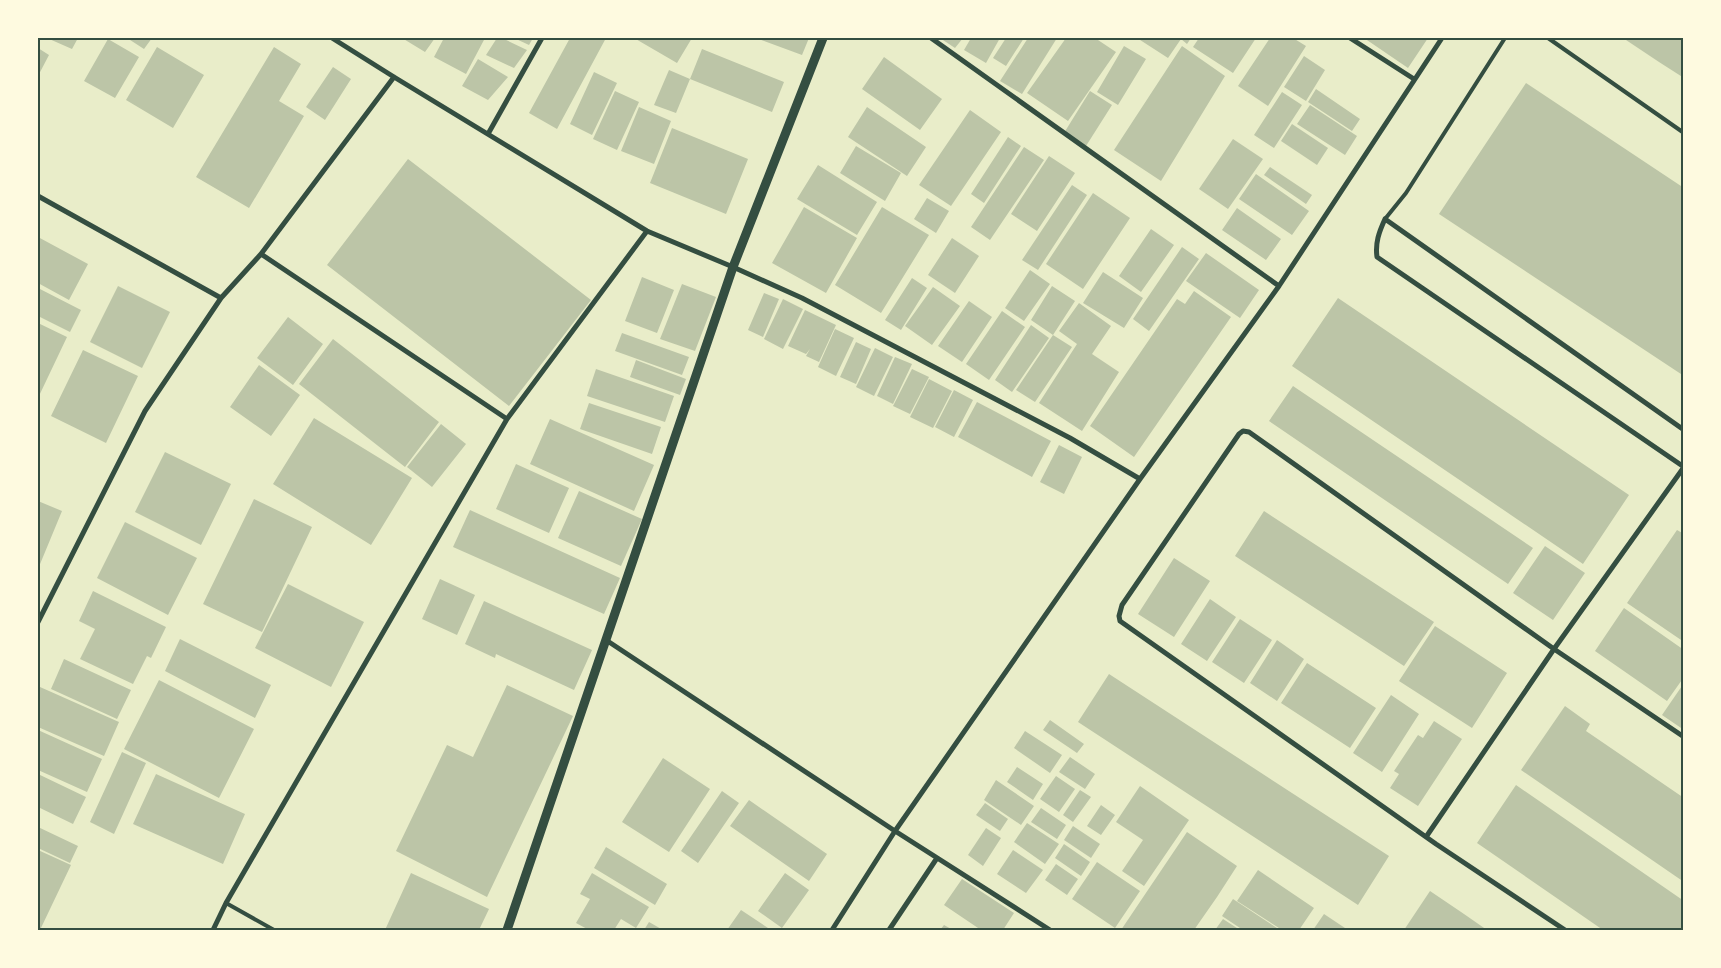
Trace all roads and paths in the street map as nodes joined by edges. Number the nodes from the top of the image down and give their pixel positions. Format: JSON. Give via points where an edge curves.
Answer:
{"nodes":[{"id":1,"x":332,"y":38,"type":"edge"},
{"id":2,"x":542,"y":38,"type":"edge"},
{"id":3,"x":823,"y":38,"type":"edge"},
{"id":4,"x":931,"y":38,"type":"edge"},
{"id":5,"x":1350,"y":38,"type":"edge"},
{"id":6,"x":1442,"y":38,"type":"edge"},
{"id":7,"x":1505,"y":38,"type":"edge"},
{"id":8,"x":1548,"y":38,"type":"edge"},
{"id":9,"x":394,"y":77,"type":"junction"},
{"id":10,"x":1414,"y":79,"type":"junction"},
{"id":11,"x":1684,"y":133,"type":"edge"},
{"id":12,"x":488,"y":134,"type":"junction"},
{"id":13,"x":38,"y":196,"type":"edge"},
{"id":14,"x":1385,"y":219,"type":"junction"},
{"id":15,"x":647,"y":231,"type":"junction"},
{"id":16,"x":261,"y":254,"type":"junction"},
{"id":17,"x":733,"y":267,"type":"junction"},
{"id":18,"x":1279,"y":286,"type":"junction"},
{"id":19,"x":221,"y":298,"type":"junction"},
{"id":20,"x":507,"y":419,"type":"junction"},
{"id":21,"x":1684,"y":430,"type":"edge"},
{"id":22,"x":1683,"y":467,"type":"edge"},
{"id":23,"x":1140,"y":479,"type":"junction"},
{"id":24,"x":38,"y":622,"type":"edge"},
{"id":25,"x":606,"y":640,"type":"junction"},
{"id":26,"x":1554,"y":649,"type":"junction"},
{"id":27,"x":1684,"y":737,"type":"edge"},
{"id":28,"x":895,"y":831,"type":"junction"},
{"id":29,"x":1426,"y":837,"type":"junction"},
{"id":30,"x":937,"y":858,"type":"junction"},
{"id":31,"x":226,"y":903,"type":"junction"},
{"id":32,"x":213,"y":930,"type":"edge"},
{"id":33,"x":274,"y":930,"type":"edge"},
{"id":34,"x":507,"y":930,"type":"edge"},
{"id":35,"x":832,"y":930,"type":"edge"},
{"id":36,"x":889,"y":930,"type":"edge"},
{"id":37,"x":1050,"y":930,"type":"edge"},
{"id":38,"x":1565,"y":930,"type":"edge"}],
"edges":[{"from":1,"to":9,"type":"street"},
{"from":2,"to":12,"type":"street"},
{"from":3,"to":17,"type":"street"},
{"from":4,"to":18,"type":"street"},
{"from":5,"to":10,"type":"street"},
{"from":6,"to":10,"type":"street"},
{"from":7,"to":14,"type":"lane","via":[[1406,193]]},
{"from":8,"to":11,"type":"lane"},
{"from":9,"to":12,"type":"street"},
{"from":9,"to":16,"type":"street"},
{"from":10,"to":18,"type":"street"},
{"from":12,"to":15,"type":"street"},
{"from":13,"to":19,"type":"street"},
{"from":14,"to":21,"type":"street"},
{"from":14,"to":22,"type":"street","via":[[1376,247],[1377,257]]},
{"from":15,"to":17,"type":"street"},
{"from":15,"to":20,"type":"street"},
{"from":16,"to":19,"type":"street"},
{"from":16,"to":20,"type":"street"},
{"from":17,"to":23,"type":"street","via":[[802,298],[1070,438]]},
{"from":17,"to":25,"type":"street"},
{"from":18,"to":23,"type":"street"},
{"from":19,"to":24,"type":"street","via":[[145,411]]},
{"from":20,"to":31,"type":"street"},
{"from":22,"to":26,"type":"street"},
{"from":23,"to":28,"type":"street"},
{"from":25,"to":28,"type":"street"},
{"from":25,"to":34,"type":"street"},
{"from":26,"to":27,"type":"street"},
{"from":26,"to":29,"type":"street"},
{"from":26,"to":29,"type":"street","via":[[1249,432],[1239,434],[1122,605],[1120,621]]},
{"from":28,"to":30,"type":"street"},
{"from":28,"to":35,"type":"street"},
{"from":29,"to":38,"type":"street"},
{"from":30,"to":36,"type":"street"},
{"from":30,"to":37,"type":"street"},
{"from":31,"to":32,"type":"street"},
{"from":31,"to":33,"type":"lane"}]}
